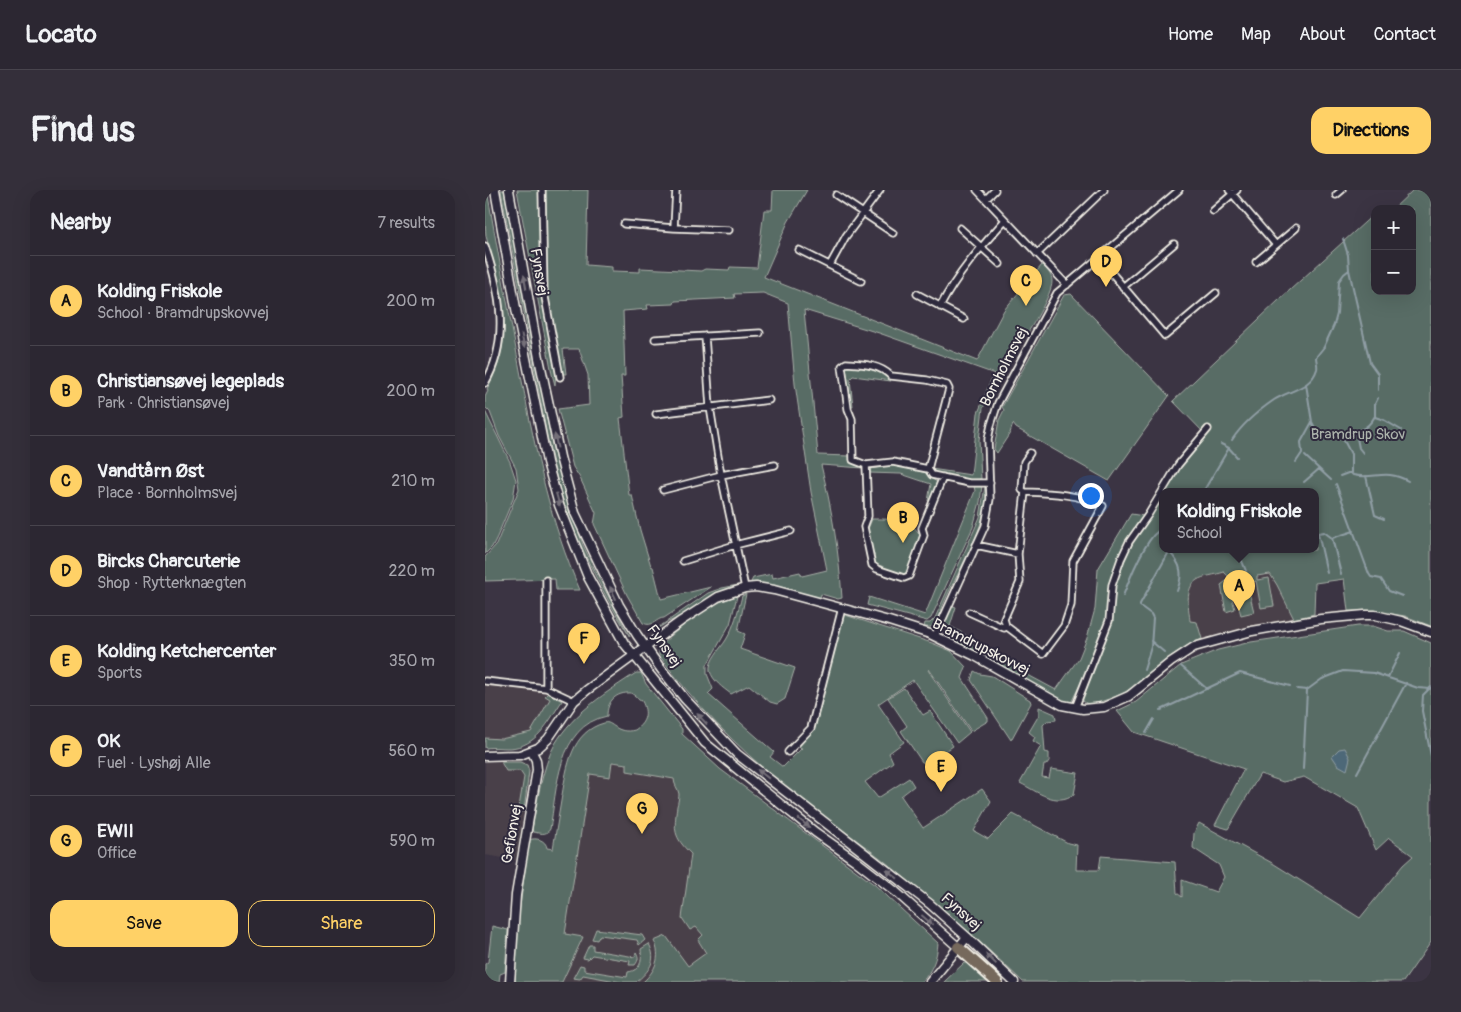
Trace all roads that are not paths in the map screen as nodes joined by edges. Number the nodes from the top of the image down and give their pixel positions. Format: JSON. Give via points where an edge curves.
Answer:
{"nodes":[{"id":1,"x":495,"y":190,"type":"edge"},
{"id":2,"x":509,"y":190,"type":"edge"},
{"id":3,"x":541,"y":190,"type":"edge"},
{"id":4,"x":676,"y":190,"type":"edge"},
{"id":5,"x":880,"y":190,"type":"edge"},
{"id":6,"x":977,"y":190,"type":"edge"},
{"id":7,"x":995,"y":190,"type":"edge"},
{"id":8,"x":1104,"y":190,"type":"edge"},
{"id":9,"x":1179,"y":190,"type":"edge"},
{"id":10,"x":1342,"y":190,"type":"edge"},
{"id":11,"x":1233,"y":191,"type":"edge"},
{"id":12,"x":836,"y":195,"type":"dead end"},
{"id":13,"x":1336,"y":195,"type":"dead end"},
{"id":14,"x":986,"y":199,"type":"junction"},
{"id":15,"x":1213,"y":210,"type":"dead end"},
{"id":16,"x":863,"y":213,"type":"junction"},
{"id":17,"x":1005,"y":220,"type":"junction"},
{"id":18,"x":625,"y":224,"type":"dead end"},
{"id":19,"x":674,"y":228,"type":"junction"},
{"id":20,"x":960,"y":228,"type":"dead end"},
{"id":21,"x":1296,"y":228,"type":"dead end"},
{"id":22,"x":729,"y":230,"type":"dead end"},
{"id":23,"x":893,"y":233,"type":"dead end"},
{"id":24,"x":1174,"y":244,"type":"dead end"},
{"id":25,"x":1276,"y":245,"type":"junction"},
{"id":26,"x":485,"y":246,"type":"edge"},
{"id":27,"x":981,"y":247,"type":"junction"},
{"id":28,"x":799,"y":250,"type":"dead end"},
{"id":29,"x":1037,"y":254,"type":"junction"},
{"id":30,"x":1099,"y":258,"type":"junction"},
{"id":31,"x":1257,"y":262,"type":"dead end"},
{"id":32,"x":1000,"y":264,"type":"dead end"},
{"id":33,"x":830,"y":266,"type":"junction"},
{"id":34,"x":861,"y":281,"type":"dead end"},
{"id":35,"x":1067,"y":284,"type":"junction"},
{"id":36,"x":1123,"y":287,"type":"junction"},
{"id":37,"x":1216,"y":293,"type":"dead end"},
{"id":38,"x":917,"y":294,"type":"dead end"},
{"id":39,"x":941,"y":307,"type":"junction"},
{"id":40,"x":964,"y":319,"type":"dead end"},
{"id":41,"x":760,"y":333,"type":"dead end"},
{"id":42,"x":705,"y":336,"type":"junction"},
{"id":43,"x":655,"y":339,"type":"dead end"},
{"id":44,"x":560,"y":377,"type":"dead end"},
{"id":45,"x":485,"y":383,"type":"edge"},
{"id":46,"x":769,"y":400,"type":"dead end"},
{"id":47,"x":710,"y":407,"type":"junction"},
{"id":48,"x":656,"y":414,"type":"dead end"},
{"id":49,"x":1208,"y":429,"type":"dead end"},
{"id":50,"x":1030,"y":453,"type":"dead end"},
{"id":51,"x":775,"y":465,"type":"dead end"},
{"id":52,"x":866,"y":465,"type":"junction"},
{"id":53,"x":928,"y":469,"type":"junction"},
{"id":54,"x":721,"y":475,"type":"junction"},
{"id":55,"x":943,"y":477,"type":"junction"},
{"id":56,"x":990,"y":483,"type":"junction"},
{"id":57,"x":1164,"y":488,"type":"edge"},
{"id":58,"x":663,"y":490,"type":"dead end"},
{"id":59,"x":1025,"y":492,"type":"junction"},
{"id":60,"x":1159,"y":497,"type":"edge"},
{"id":61,"x":791,"y":530,"type":"dead end"},
{"id":62,"x":735,"y":545,"type":"junction"},
{"id":63,"x":976,"y":546,"type":"junction"},
{"id":64,"x":1018,"y":554,"type":"junction"},
{"id":65,"x":683,"y":561,"type":"dead end"},
{"id":66,"x":546,"y":580,"type":"dead end"},
{"id":67,"x":745,"y":588,"type":"junction"},
{"id":68,"x":842,"y":608,"type":"junction"},
{"id":69,"x":969,"y":612,"type":"dead end"},
{"id":70,"x":1006,"y":626,"type":"junction"},
{"id":71,"x":1431,"y":632,"type":"edge"},
{"id":72,"x":935,"y":636,"type":"junction"},
{"id":73,"x":645,"y":647,"type":"junction"},
{"id":74,"x":633,"y":656,"type":"junction"},
{"id":75,"x":485,"y":681,"type":"edge"},
{"id":76,"x":546,"y":688,"type":"junction"},
{"id":77,"x":575,"y":701,"type":"junction"},
{"id":78,"x":1075,"y":708,"type":"junction"},
{"id":79,"x":532,"y":752,"type":"junction"},
{"id":80,"x":788,"y":752,"type":"dead end"},
{"id":81,"x":485,"y":756,"type":"edge"},
{"id":82,"x":967,"y":937,"type":"junction"},
{"id":83,"x":958,"y":947,"type":"junction"},
{"id":84,"x":510,"y":982,"type":"edge"},
{"id":85,"x":930,"y":982,"type":"edge"},
{"id":86,"x":997,"y":982,"type":"edge"},
{"id":87,"x":1013,"y":982,"type":"edge"}],
"edges":[{"from":1,"to":74,"type":"main road","name":"Fynsvej","one_way":true,"via":[[547,462],[559,505],[588,577]]},
{"from":73,"to":2,"type":"main road","name":"Fynsvej","one_way":true,"via":[[619,605],[575,513],[543,376]]},
{"from":3,"to":44,"type":"street","via":[[543,292]]},
{"from":4,"to":19,"type":"street"},
{"from":5,"to":16,"type":"street"},
{"from":6,"to":14,"type":"street"},
{"from":7,"to":14,"type":"street"},
{"from":8,"to":29,"type":"street"},
{"from":9,"to":30,"type":"street","name":"Bornholmsvej"},
{"from":10,"to":13,"type":"street"},
{"from":11,"to":15,"type":"street"},
{"from":11,"to":25,"type":"street"},
{"from":12,"to":16,"type":"street"},
{"from":14,"to":17,"type":"street"},
{"from":16,"to":23,"type":"street"},
{"from":16,"to":33,"type":"street"},
{"from":17,"to":27,"type":"street"},
{"from":17,"to":29,"type":"street"},
{"from":18,"to":19,"type":"street"},
{"from":19,"to":22,"type":"street"},
{"from":20,"to":27,"type":"street"},
{"from":21,"to":25,"type":"street"},
{"from":24,"to":36,"type":"street"},
{"from":25,"to":31,"type":"street"},
{"from":26,"to":45,"type":"street","via":[[498,294],[501,325],[497,358]]},
{"from":27,"to":32,"type":"street"},
{"from":27,"to":39,"type":"street","via":[[949,290]]},
{"from":28,"to":33,"type":"street"},
{"from":29,"to":35,"type":"street"},
{"from":30,"to":35,"type":"street","name":"Bornholmsvej"},
{"from":30,"to":36,"type":"street"},
{"from":33,"to":34,"type":"street"},
{"from":35,"to":56,"type":"street","name":"Bornholmsvej","via":[[1057,294],[997,403],[989,439]]},
{"from":36,"to":37,"type":"street","via":[[1165,336]]},
{"from":38,"to":39,"type":"street"},
{"from":39,"to":40,"type":"street"},
{"from":41,"to":42,"type":"street"},
{"from":42,"to":43,"type":"street"},
{"from":42,"to":47,"type":"street"},
{"from":46,"to":47,"type":"street"},
{"from":47,"to":48,"type":"street"},
{"from":47,"to":54,"type":"street"},
{"from":49,"to":57,"type":"street","via":[[1178,465]]},
{"from":50,"to":59,"type":"street","via":[[1024,462],[1022,490]]},
{"from":51,"to":54,"type":"street"},
{"from":52,"to":53,"type":"street","via":[[893,462]]},
{"from":52,"to":53,"type":"street","via":[[853,460],[852,419],[842,366],[846,363],[884,369],[891,376],[947,385],[949,389]]},
{"from":52,"to":55,"type":"street","via":[[868,516],[865,527],[872,565],[904,578],[909,576],[924,535],[922,528]]},
{"from":53,"to":55,"type":"street","via":[[932,475]]},
{"from":54,"to":58,"type":"street"},
{"from":54,"to":62,"type":"street"},
{"from":55,"to":56,"type":"street","via":[[969,483]]},
{"from":56,"to":63,"type":"street","name":"Bornholmsvej","via":[[988,513]]},
{"from":59,"to":64,"type":"street"},
{"from":59,"to":70,"type":"street","via":[[1088,499],[1103,506],[1073,561],[1071,605],[1064,626],[1043,654]]},
{"from":60,"to":78,"type":"street","via":[[1121,559],[1112,585],[1109,621]]},
{"from":61,"to":62,"type":"street"},
{"from":62,"to":65,"type":"street"},
{"from":62,"to":67,"type":"street"},
{"from":63,"to":64,"type":"street"},
{"from":63,"to":72,"type":"street","name":"Bornholmsvej"},
{"from":64,"to":70,"type":"street","via":[[1020,582],[1004,619]]},
{"from":66,"to":76,"type":"street"},
{"from":67,"to":68,"type":"main road","name":"Bramdrupskovvej","via":[[764,588]]},
{"from":67,"to":73,"type":"main road","name":"Bramdrupskovvej","via":[[709,602]]},
{"from":68,"to":72,"type":"main road","name":"Bramdrupskovvej"},
{"from":68,"to":80,"type":"street","via":[[811,728]]},
{"from":69,"to":70,"type":"street","via":[[1004,628]]},
{"from":71,"to":78,"type":"main road","name":"Bramdrupskovvej","via":[[1401,621],[1365,614],[1252,631],[1194,647],[1114,704],[1093,709]]},
{"from":72,"to":78,"type":"main road","name":"Bramdrupskovvej","via":[[1062,705]]},
{"from":73,"to":74,"type":"main road","name":"Bramdrupskovvej"},
{"from":82,"to":73,"type":"main road","name":"Fynsvej","one_way":true,"via":[[930,904],[737,754],[685,699]]},
{"from":74,"to":77,"type":"main road","name":"Bramdrupskovvej"},
{"from":74,"to":83,"type":"main road","name":"Fynsvej","one_way":true,"via":[[705,744],[896,892]]},
{"from":75,"to":76,"type":"street"},
{"from":76,"to":77,"type":"street"},
{"from":77,"to":79,"type":"main road","name":"Bramdrupskovvej","via":[[548,739]]},
{"from":79,"to":81,"type":"main road"},
{"from":79,"to":84,"type":"main road","name":"Gefionvej","via":[[537,770],[516,895]]},
{"from":82,"to":83,"type":"main road"},
{"from":87,"to":82,"type":"main road","name":"Fynsvej","one_way":true},
{"from":83,"to":85,"type":"main road"},
{"from":83,"to":86,"type":"highway","name":"Fynsvej"}]}
